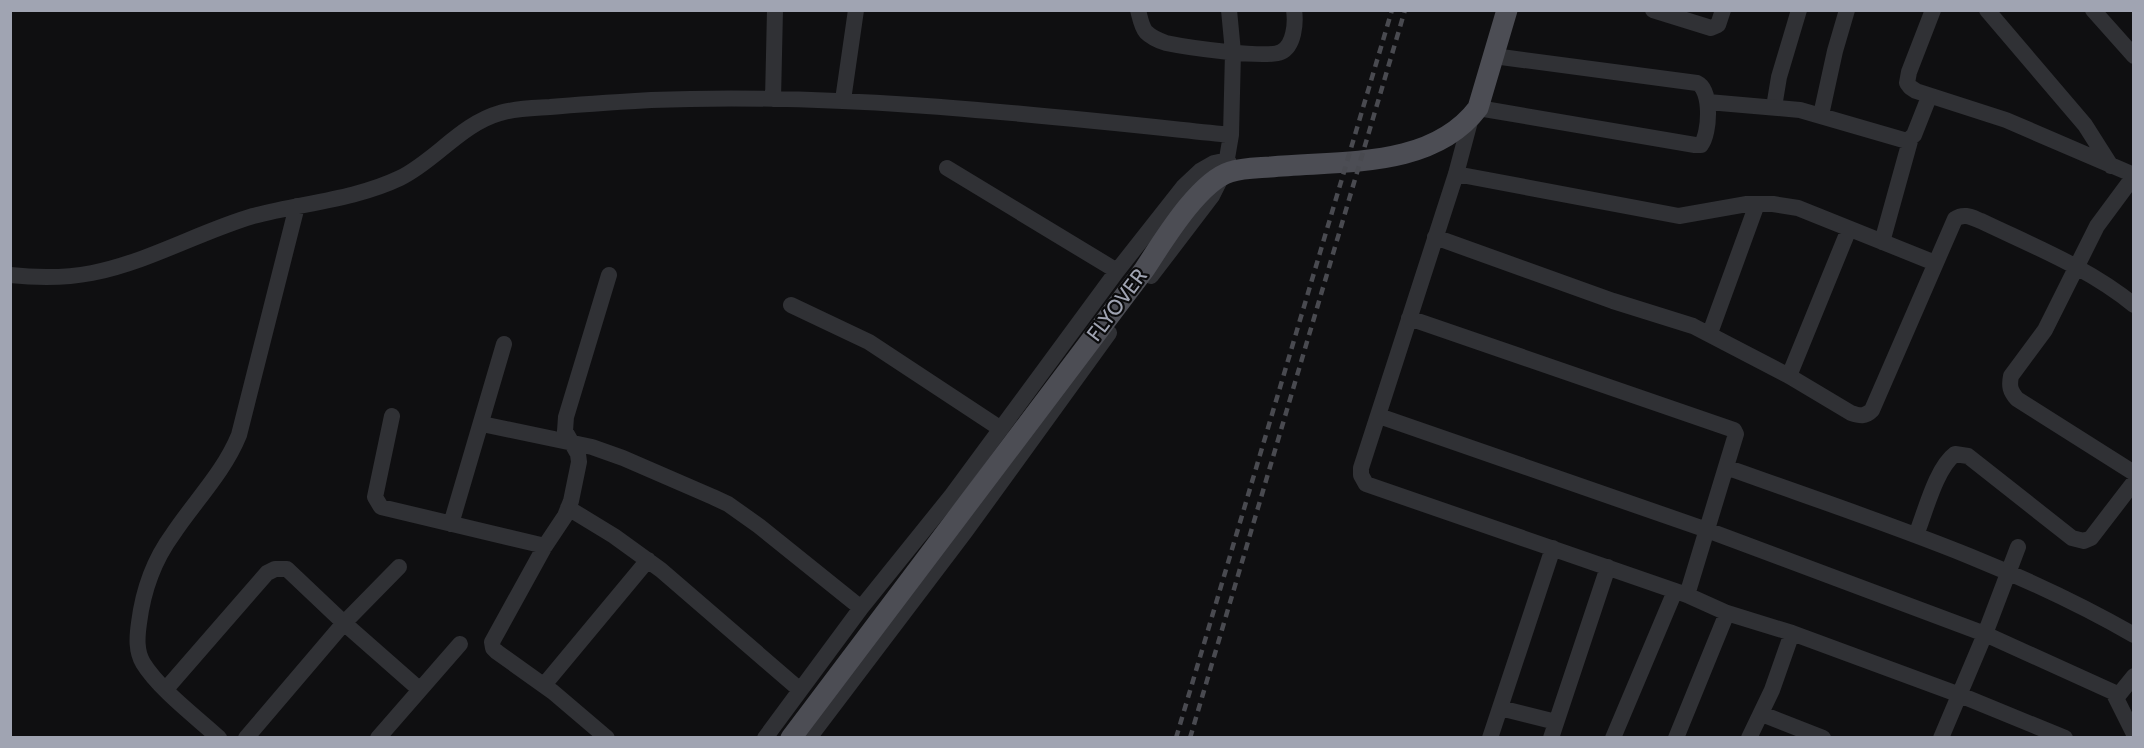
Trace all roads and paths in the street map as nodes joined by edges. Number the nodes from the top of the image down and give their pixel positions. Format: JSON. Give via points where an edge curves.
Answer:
{"nodes":[{"id":1,"x":775,"y":10,"type":"edge"},
{"id":2,"x":856,"y":10,"type":"edge"},
{"id":3,"x":1138,"y":10,"type":"edge"},
{"id":4,"x":1229,"y":10,"type":"edge"},
{"id":5,"x":1294,"y":10,"type":"edge"},
{"id":6,"x":1496,"y":10,"type":"edge"},
{"id":7,"x":1507,"y":10,"type":"edge"},
{"id":8,"x":1514,"y":10,"type":"edge"},
{"id":9,"x":1653,"y":10,"type":"edge"},
{"id":10,"x":1723,"y":10,"type":"edge"},
{"id":11,"x":1798,"y":10,"type":"edge"},
{"id":12,"x":1847,"y":10,"type":"edge"},
{"id":13,"x":1933,"y":10,"type":"edge"},
{"id":14,"x":1987,"y":10,"type":"edge"},
{"id":15,"x":2093,"y":10,"type":"edge"},
{"id":16,"x":1233,"y":52,"type":"junction"},
{"id":17,"x":2133,"y":56,"type":"edge"},
{"id":18,"x":1501,"y":57,"type":"junction"},
{"id":19,"x":1929,"y":97,"type":"junction"},
{"id":20,"x":773,"y":99,"type":"junction"},
{"id":21,"x":843,"y":100,"type":"junction"},
{"id":22,"x":1708,"y":102,"type":"junction"},
{"id":23,"x":1774,"y":107,"type":"junction"},
{"id":24,"x":1484,"y":109,"type":"junction"},
{"id":25,"x":1821,"y":115,"type":"junction"},
{"id":26,"x":1231,"y":135,"type":"junction"},
{"id":27,"x":1466,"y":139,"type":"junction"},
{"id":28,"x":1910,"y":141,"type":"junction"},
{"id":29,"x":1228,"y":160,"type":"junction"},
{"id":30,"x":2111,"y":166,"type":"junction"},
{"id":31,"x":947,"y":168,"type":"dead end"},
{"id":32,"x":1456,"y":174,"type":"junction"},
{"id":33,"x":2133,"y":176,"type":"edge"},
{"id":34,"x":1757,"y":204,"type":"junction"},
{"id":35,"x":297,"y":206,"type":"junction"},
{"id":36,"x":1849,"y":229,"type":"junction"},
{"id":37,"x":1435,"y":237,"type":"junction"},
{"id":38,"x":1882,"y":242,"type":"junction"},
{"id":39,"x":1935,"y":263,"type":"junction"},
{"id":40,"x":2076,"y":266,"type":"junction"},
{"id":41,"x":1117,"y":271,"type":"junction"},
{"id":42,"x":10,"y":275,"type":"edge"},
{"id":43,"x":609,"y":275,"type":"dead end"},
{"id":44,"x":791,"y":304,"type":"dead end"},
{"id":45,"x":2133,"y":305,"type":"edge"},
{"id":46,"x":1409,"y":318,"type":"junction"},
{"id":47,"x":1710,"y":333,"type":"junction"},
{"id":48,"x":504,"y":344,"type":"dead end"},
{"id":49,"x":1789,"y":376,"type":"junction"},
{"id":50,"x":392,"y":416,"type":"dead end"},
{"id":51,"x":1379,"y":416,"type":"junction"},
{"id":52,"x":482,"y":424,"type":"junction"},
{"id":53,"x":1001,"y":429,"type":"junction"},
{"id":54,"x":570,"y":441,"type":"junction"},
{"id":55,"x":1726,"y":467,"type":"junction"},
{"id":56,"x":2133,"y":472,"type":"edge"},
{"id":57,"x":2133,"y":482,"type":"edge"},
{"id":58,"x":568,"y":508,"type":"junction"},
{"id":59,"x":451,"y":524,"type":"junction"},
{"id":60,"x":1707,"y":530,"type":"junction"},
{"id":61,"x":1916,"y":536,"type":"junction"},
{"id":62,"x":545,"y":546,"type":"junction"},
{"id":63,"x":2018,"y":546,"type":"dead end"},
{"id":64,"x":1553,"y":548,"type":"junction"},
{"id":65,"x":648,"y":560,"type":"junction"},
{"id":66,"x":399,"y":567,"type":"dead end"},
{"id":67,"x":1608,"y":567,"type":"junction"},
{"id":68,"x":2008,"y":572,"type":"junction"},
{"id":69,"x":1681,"y":593,"type":"junction"},
{"id":70,"x":861,"y":608,"type":"junction"},
{"id":71,"x":1727,"y":613,"type":"junction"},
{"id":72,"x":344,"y":623,"type":"junction"},
{"id":73,"x":1792,"y":633,"type":"junction"},
{"id":74,"x":1985,"y":634,"type":"junction"},
{"id":75,"x":2133,"y":635,"type":"edge"},
{"id":76,"x":460,"y":644,"type":"dead end"},
{"id":77,"x":2133,"y":676,"type":"edge"},
{"id":78,"x":544,"y":685,"type":"junction"},
{"id":79,"x":419,"y":688,"type":"junction"},
{"id":80,"x":166,"y":689,"type":"junction"},
{"id":81,"x":800,"y":690,"type":"junction"},
{"id":82,"x":1960,"y":695,"type":"junction"},
{"id":83,"x":2117,"y":697,"type":"junction"},
{"id":84,"x":1500,"y":708,"type":"junction"},
{"id":85,"x":1762,"y":714,"type":"junction"},
{"id":86,"x":1553,"y":730,"type":"edge"},
{"id":87,"x":2133,"y":734,"type":"edge"},
{"id":88,"x":219,"y":738,"type":"edge"},
{"id":89,"x":246,"y":738,"type":"edge"},
{"id":90,"x":378,"y":738,"type":"edge"},
{"id":91,"x":607,"y":738,"type":"edge"},
{"id":92,"x":765,"y":738,"type":"edge"},
{"id":93,"x":791,"y":738,"type":"edge"},
{"id":94,"x":809,"y":738,"type":"edge"},
{"id":95,"x":1490,"y":738,"type":"edge"},
{"id":96,"x":1613,"y":738,"type":"edge"},
{"id":97,"x":1676,"y":738,"type":"edge"},
{"id":98,"x":1749,"y":738,"type":"edge"},
{"id":99,"x":1823,"y":738,"type":"edge"},
{"id":100,"x":1941,"y":738,"type":"edge"},
{"id":101,"x":2065,"y":738,"type":"edge"}],
"edges":[{"from":1,"to":20,"type":"street"},
{"from":2,"to":21,"type":"street"},
{"from":3,"to":16,"type":"street","via":[[1146,32],[1165,42]]},
{"from":4,"to":16,"type":"street"},
{"from":5,"to":16,"type":"street","via":[[1292,38],[1282,52]]},
{"from":6,"to":27,"type":"street"},
{"from":7,"to":93,"type":"main road","name":"FLYOVER","via":[[1478,108],[1454,133],[1394,156],[1366,161],[1228,172],[1196,197]]},
{"from":8,"to":18,"type":"street"},
{"from":9,"to":10,"type":"street","via":[[1711,28],[1718,25]]},
{"from":11,"to":23,"type":"street"},
{"from":12,"to":25,"type":"street"},
{"from":13,"to":19,"type":"street","via":[[1907,78],[1910,87]]},
{"from":14,"to":30,"type":"street","via":[[2085,125]]},
{"from":15,"to":17,"type":"street"},
{"from":16,"to":26,"type":"street"},
{"from":18,"to":22,"type":"street","via":[[1697,83],[1704,88]]},
{"from":18,"to":24,"type":"street"},
{"from":19,"to":28,"type":"street"},
{"from":19,"to":30,"type":"street","via":[[2006,120]]},
{"from":20,"to":21,"type":"street"},
{"from":20,"to":35,"type":"street","via":[[609,102],[501,113],[473,126],[396,180]]},
{"from":21,"to":26,"type":"street"},
{"from":22,"to":23,"type":"street"},
{"from":22,"to":24,"type":"street","via":[[1705,139],[1698,145]]},
{"from":23,"to":25,"type":"street"},
{"from":24,"to":27,"type":"street"},
{"from":25,"to":28,"type":"street"},
{"from":26,"to":29,"type":"street"},
{"from":27,"to":32,"type":"street"},
{"from":28,"to":38,"type":"street"},
{"from":29,"to":41,"type":"street","via":[[1207,167],[1184,186]]},
{"from":29,"to":94,"type":"street","via":[[1212,196]]},
{"from":30,"to":33,"type":"street"},
{"from":31,"to":41,"type":"street"},
{"from":32,"to":34,"type":"street","via":[[1679,216]]},
{"from":32,"to":37,"type":"street"},
{"from":33,"to":40,"type":"street","via":[[2097,226]]},
{"from":34,"to":36,"type":"street","via":[[1798,208]]},
{"from":34,"to":47,"type":"street"},
{"from":35,"to":42,"type":"street","via":[[231,224],[96,272],[57,277]]},
{"from":35,"to":80,"type":"street","via":[[239,435],[228,459],[161,552],[144,596],[137,650],[142,663]]},
{"from":36,"to":38,"type":"street"},
{"from":36,"to":49,"type":"street"},
{"from":37,"to":46,"type":"street"},
{"from":37,"to":47,"type":"street"},
{"from":38,"to":39,"type":"street"},
{"from":39,"to":40,"type":"street","via":[[1955,219],[1966,215]]},
{"from":39,"to":49,"type":"street","via":[[1869,413],[1851,413]]},
{"from":40,"to":45,"type":"street"},
{"from":40,"to":56,"type":"street","via":[[2049,321],[2011,376],[2009,385],[2017,399]]},
{"from":41,"to":53,"type":"street"},
{"from":43,"to":54,"type":"street","via":[[566,417]]},
{"from":44,"to":53,"type":"street","via":[[869,342]]},
{"from":46,"to":51,"type":"street"},
{"from":46,"to":55,"type":"street","via":[[1732,428],[1736,434]]},
{"from":47,"to":49,"type":"street"},
{"from":48,"to":52,"type":"street"},
{"from":50,"to":59,"type":"street","via":[[376,487],[378,504]]},
{"from":51,"to":60,"type":"street"},
{"from":51,"to":64,"type":"street","via":[[1361,468],[1366,484]]},
{"from":52,"to":54,"type":"street"},
{"from":52,"to":59,"type":"street"},
{"from":53,"to":70,"type":"street"},
{"from":54,"to":58,"type":"street","via":[[579,462]]},
{"from":54,"to":70,"type":"street","via":[[623,458],[728,504]]},
{"from":55,"to":60,"type":"street"},
{"from":55,"to":61,"type":"street"},
{"from":57,"to":61,"type":"street","via":[[2091,538],[2080,541],[1959,453],[1946,464]]},
{"from":58,"to":62,"type":"street"},
{"from":58,"to":65,"type":"street"},
{"from":59,"to":62,"type":"street"},
{"from":60,"to":69,"type":"street"},
{"from":60,"to":74,"type":"street"},
{"from":61,"to":68,"type":"street"},
{"from":62,"to":78,"type":"street","via":[[492,642],[496,652]]},
{"from":63,"to":68,"type":"street"},
{"from":64,"to":67,"type":"street"},
{"from":64,"to":84,"type":"street"},
{"from":65,"to":78,"type":"street"},
{"from":65,"to":81,"type":"street"},
{"from":66,"to":72,"type":"street"},
{"from":67,"to":69,"type":"street"},
{"from":67,"to":86,"type":"street"},
{"from":68,"to":74,"type":"street"},
{"from":68,"to":75,"type":"street"},
{"from":69,"to":71,"type":"street"},
{"from":69,"to":96,"type":"street"},
{"from":70,"to":81,"type":"street"},
{"from":71,"to":73,"type":"street"},
{"from":71,"to":97,"type":"street"},
{"from":72,"to":79,"type":"street"},
{"from":72,"to":80,"type":"street","via":[[287,569],[275,569],[267,573]]},
{"from":72,"to":89,"type":"street"},
{"from":73,"to":82,"type":"street"},
{"from":73,"to":85,"type":"street"},
{"from":74,"to":82,"type":"street"},
{"from":74,"to":83,"type":"street","via":[[2107,688]]},
{"from":76,"to":79,"type":"street"},
{"from":77,"to":83,"type":"street"},
{"from":78,"to":91,"type":"street"},
{"from":79,"to":90,"type":"street"},
{"from":80,"to":88,"type":"street"},
{"from":81,"to":92,"type":"street"},
{"from":82,"to":100,"type":"street"},
{"from":82,"to":101,"type":"street"},
{"from":83,"to":87,"type":"street"},
{"from":84,"to":86,"type":"street"},
{"from":84,"to":95,"type":"street"},
{"from":85,"to":98,"type":"street"},
{"from":85,"to":99,"type":"street"}]}
